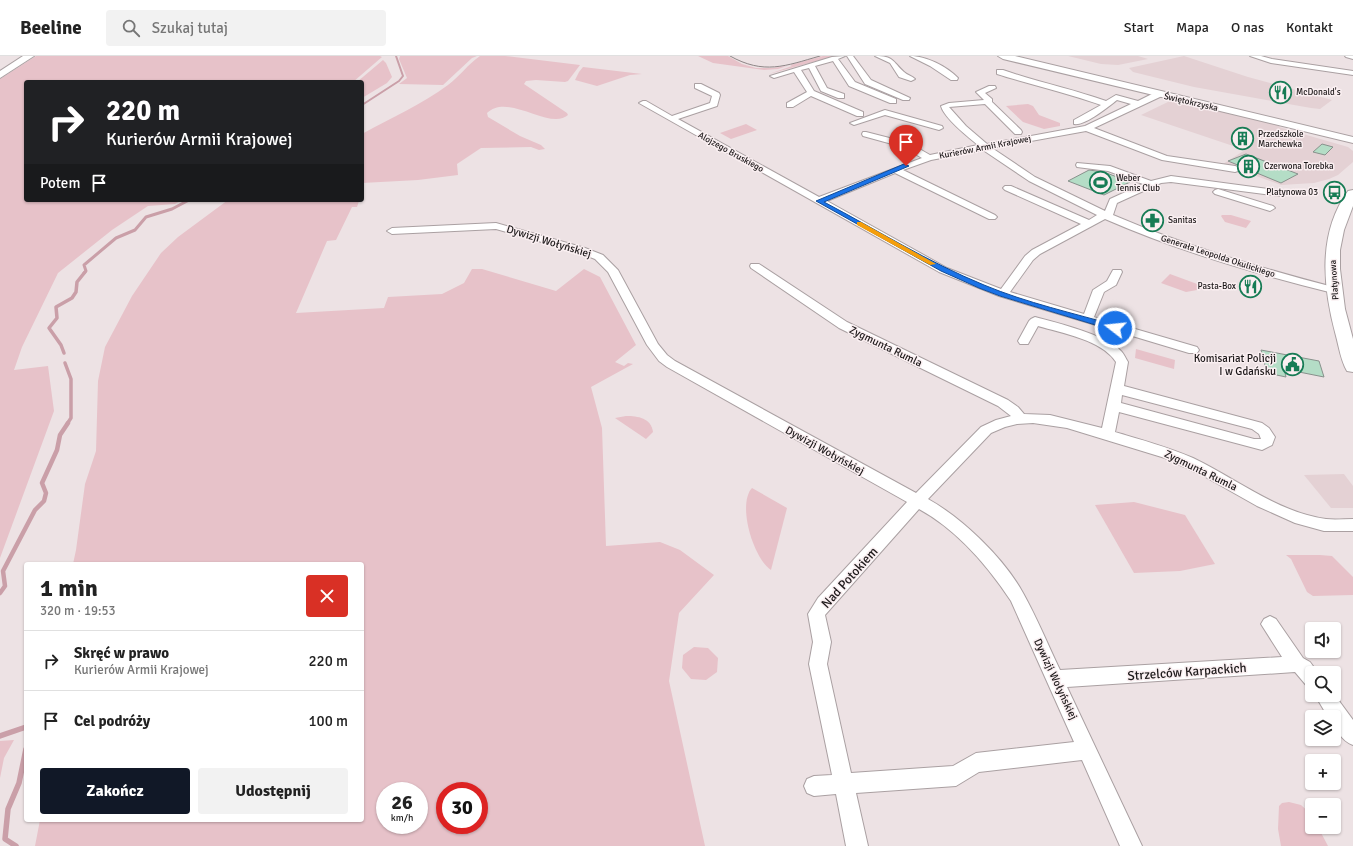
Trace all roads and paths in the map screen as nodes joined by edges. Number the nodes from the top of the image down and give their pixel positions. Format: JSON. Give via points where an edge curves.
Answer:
{"nodes":[{"id":1,"x":28,"y":56,"type":"edge"},
{"id":2,"x":842,"y":56,"type":"edge"},
{"id":3,"x":850,"y":56,"type":"edge"},
{"id":4,"x":878,"y":56,"type":"edge"},
{"id":5,"x":913,"y":56,"type":"edge"},
{"id":6,"x":1002,"y":56,"type":"edge"},
{"id":7,"x":1016,"y":56,"type":"edge"},
{"id":8,"x":1253,"y":56,"type":"edge"},
{"id":9,"x":1298,"y":56,"type":"edge"},
{"id":10,"x":1348,"y":56,"type":"edge"},
{"id":11,"x":1353,"y":57,"type":"edge"},
{"id":12,"x":834,"y":58,"type":"junction"},
{"id":13,"x":811,"y":65,"type":"junction"},
{"id":14,"x":1300,"y":65,"type":"junction"},
{"id":15,"x":1043,"y":66,"type":"junction"},
{"id":16,"x":796,"y":69,"type":"junction"},
{"id":17,"x":1000,"y":72,"type":"dead end"},
{"id":18,"x":1353,"y":73,"type":"edge"},
{"id":19,"x":0,"y":75,"type":"edge"},
{"id":20,"x":774,"y":76,"type":"dead end"},
{"id":21,"x":954,"y":78,"type":"dead end"},
{"id":22,"x":911,"y":79,"type":"dead end"},
{"id":23,"x":698,"y":86,"type":"dead end"},
{"id":24,"x":992,"y":88,"type":"dead end"},
{"id":25,"x":811,"y":93,"type":"junction"},
{"id":26,"x":1159,"y":94,"type":"junction"},
{"id":27,"x":906,"y":98,"type":"dead end"},
{"id":28,"x":852,"y":101,"type":"dead end"},
{"id":29,"x":893,"y":101,"type":"dead end"},
{"id":30,"x":987,"y":102,"type":"junction"},
{"id":31,"x":643,"y":103,"type":"dead end"},
{"id":32,"x":1107,"y":104,"type":"junction"},
{"id":33,"x":1139,"y":104,"type":"junction"},
{"id":34,"x":790,"y":105,"type":"dead end"},
{"id":35,"x":860,"y":114,"type":"dead end"},
{"id":36,"x":893,"y":116,"type":"junction"},
{"id":37,"x":672,"y":119,"type":"junction"},
{"id":38,"x":1077,"y":122,"type":"dead end"},
{"id":39,"x":854,"y":123,"type":"dead end"},
{"id":40,"x":939,"y":128,"type":"dead end"},
{"id":41,"x":1087,"y":128,"type":"junction"},
{"id":42,"x":1018,"y":132,"type":"dead end"},
{"id":43,"x":1353,"y":141,"type":"edge"},
{"id":44,"x":984,"y":146,"type":"junction"},
{"id":45,"x":929,"y":158,"type":"junction"},
{"id":46,"x":1165,"y":158,"type":"junction"},
{"id":47,"x":1080,"y":165,"type":"dead end"},
{"id":48,"x":1166,"y":168,"type":"dead end"},
{"id":49,"x":1235,"y":169,"type":"dead end"},
{"id":50,"x":894,"y":170,"type":"junction"},
{"id":51,"x":1186,"y":182,"type":"junction"},
{"id":52,"x":1151,"y":184,"type":"junction"},
{"id":53,"x":1008,"y":188,"type":"dead end"},
{"id":54,"x":1280,"y":193,"type":"dead end"},
{"id":55,"x":1353,"y":194,"type":"edge"},
{"id":56,"x":820,"y":201,"type":"junction"},
{"id":57,"x":1270,"y":208,"type":"dead end"},
{"id":58,"x":992,"y":216,"type":"dead end"},
{"id":59,"x":1105,"y":216,"type":"junction"},
{"id":60,"x":1090,"y":224,"type":"junction"},
{"id":61,"x":392,"y":231,"type":"dead end"},
{"id":62,"x":755,"y":266,"type":"dead end"},
{"id":63,"x":1117,"y":272,"type":"dead end"},
{"id":64,"x":1333,"y":290,"type":"junction"},
{"id":65,"x":1003,"y":294,"type":"junction"},
{"id":66,"x":1087,"y":320,"type":"junction"},
{"id":67,"x":1024,"y":341,"type":"dead end"},
{"id":68,"x":1193,"y":350,"type":"dead end"},
{"id":69,"x":1353,"y":368,"type":"edge"},
{"id":70,"x":1117,"y":389,"type":"junction"},
{"id":71,"x":1114,"y":406,"type":"junction"},
{"id":72,"x":1021,"y":419,"type":"junction"},
{"id":73,"x":1108,"y":435,"type":"junction"},
{"id":74,"x":917,"y":500,"type":"junction"},
{"id":75,"x":1353,"y":525,"type":"edge"},
{"id":76,"x":1270,"y":624,"type":"dead end"},
{"id":77,"x":1297,"y":664,"type":"junction"},
{"id":78,"x":1305,"y":669,"type":"edge"},
{"id":79,"x":1056,"y":679,"type":"junction"},
{"id":80,"x":1329,"y":702,"type":"edge"},
{"id":81,"x":1353,"y":736,"type":"edge"},
{"id":82,"x":1088,"y":750,"type":"junction"},
{"id":83,"x":843,"y":784,"type":"junction"},
{"id":84,"x":814,"y":786,"type":"dead end"},
{"id":85,"x":857,"y":846,"type":"edge"},
{"id":86,"x":1131,"y":846,"type":"edge"}],
"edges":[{"from":1,"to":19,"type":"main road"},
{"from":2,"to":12,"type":"street"},
{"from":3,"to":27,"type":"street","via":[[868,82]]},
{"from":4,"to":22,"type":"street","via":[[892,62],[902,76]]},
{"from":5,"to":21,"type":"street","via":[[933,64]]},
{"from":6,"to":15,"type":"main road","name":"Świętokrzyska"},
{"from":7,"to":15,"type":"main road","name":"Świętokrzyska"},
{"from":8,"to":14,"type":"street"},
{"from":9,"to":14,"type":"street"},
{"from":10,"to":11,"type":"street"},
{"from":12,"to":13,"type":"street"},
{"from":12,"to":29,"type":"street","via":[[852,84]]},
{"from":13,"to":16,"type":"street"},
{"from":13,"to":28,"type":"street","via":[[824,89]]},
{"from":14,"to":18,"type":"street"},
{"from":15,"to":26,"type":"main road","name":"Świętokrzyska"},
{"from":16,"to":20,"type":"street"},
{"from":16,"to":25,"type":"street"},
{"from":17,"to":32,"type":"street"},
{"from":23,"to":37,"type":"street","via":[[716,95],[714,104]]},
{"from":24,"to":30,"type":"street","via":[[980,92],[989,101]]},
{"from":25,"to":34,"type":"street"},
{"from":25,"to":35,"type":"street"},
{"from":26,"to":33,"type":"street","name":"Kurierów Armii Krajowej"},
{"from":26,"to":43,"type":"main road","name":"Świętokrzyska"},
{"from":30,"to":42,"type":"street"},
{"from":30,"to":44,"type":"street","name":"Generała Leopolda Okulickiego","via":[[945,106],[958,124]]},
{"from":31,"to":37,"type":"street","name":"Alojzego Bruskiego"},
{"from":32,"to":33,"type":"street","via":[[1116,97]]},
{"from":32,"to":38,"type":"street"},
{"from":33,"to":41,"type":"street","name":"Kurierów Armii Krajowej"},
{"from":36,"to":39,"type":"street","via":[[883,112]]},
{"from":36,"to":40,"type":"street"},
{"from":36,"to":45,"type":"street","via":[[882,120],[866,134],[910,147]]},
{"from":37,"to":56,"type":"street","name":"Alojzego Bruskiego"},
{"from":41,"to":44,"type":"street","name":"Kurierów Armii Krajowej"},
{"from":41,"to":46,"type":"street"},
{"from":44,"to":45,"type":"street","name":"Kurierów Armii Krajowej"},
{"from":44,"to":59,"type":"street","name":"Generała Leopolda Okulickiego","via":[[1043,185]]},
{"from":45,"to":50,"type":"street","name":"Kurierów Armii Krajowej"},
{"from":46,"to":48,"type":"street"},
{"from":46,"to":49,"type":"street"},
{"from":47,"to":52,"type":"street","via":[[1110,169]]},
{"from":50,"to":56,"type":"street","name":"Kurierów Armii Krajowej"},
{"from":50,"to":58,"type":"street"},
{"from":51,"to":52,"type":"street","via":[[1167,179]]},
{"from":51,"to":54,"type":"street"},
{"from":51,"to":57,"type":"street"},
{"from":52,"to":59,"type":"street","via":[[1113,202],[1110,212]]},
{"from":53,"to":60,"type":"street"},
{"from":55,"to":64,"type":"main road","name":"Platynowa","via":[[1334,236]]},
{"from":56,"to":65,"type":"street","name":"Alojzego Bruskiego","via":[[943,270]]},
{"from":59,"to":60,"type":"street"},
{"from":59,"to":64,"type":"street","name":"Generała Leopolda Okulickiego","via":[[1182,246]]},
{"from":60,"to":65,"type":"street","via":[[1036,252]]},
{"from":61,"to":74,"type":"street","name":"Dywizji Wołyńskiej","via":[[496,226],[599,257],[613,270],[653,344],[671,364]]},
{"from":62,"to":72,"type":"street","name":"Zygmunta Rumla","via":[[839,323],[1003,404]]},
{"from":63,"to":66,"type":"street","via":[[1112,283],[1099,290]]},
{"from":64,"to":69,"type":"main road","name":"Platynowa","via":[[1337,314]]},
{"from":65,"to":66,"type":"street","name":"Alojzego Bruskiego"},
{"from":66,"to":68,"type":"street","name":"Alojzego Bruskiego"},
{"from":67,"to":70,"type":"street","via":[[1035,321],[1104,343],[1115,351],[1122,362]]},
{"from":70,"to":71,"type":"street"},
{"from":70,"to":71,"type":"street","via":[[1257,426],[1264,431],[1268,442],[1262,445],[1254,444]]},
{"from":71,"to":73,"type":"street"},
{"from":72,"to":73,"type":"street","name":"Zygmunta Rumla","via":[[1053,421]]},
{"from":72,"to":74,"type":"street","name":"Zygmunta Rumla","via":[[993,425],[986,430]]},
{"from":73,"to":75,"type":"street","name":"Zygmunta Rumla","via":[[1170,454],[1292,516],[1322,525]]},
{"from":74,"to":79,"type":"street","name":"Dywizji Wołyńskiej","via":[[958,529],[982,551],[1002,575],[1017,597]]},
{"from":74,"to":83,"type":"street","name":"Nad Potokiem","via":[[816,614],[822,642],[818,664]]},
{"from":76,"to":77,"type":"street"},
{"from":77,"to":78,"type":"street"},
{"from":77,"to":79,"type":"street","name":"Strzelców Karpackich"},
{"from":79,"to":82,"type":"street","name":"Dywizji Wołyńskiej"},
{"from":80,"to":81,"type":"street"},
{"from":82,"to":83,"type":"street","via":[[976,763],[956,776]]},
{"from":82,"to":86,"type":"street","name":"Dywizji Wołyńskiej"},
{"from":83,"to":84,"type":"street"},
{"from":83,"to":85,"type":"street","name":"Nad Potokiem"}]}
